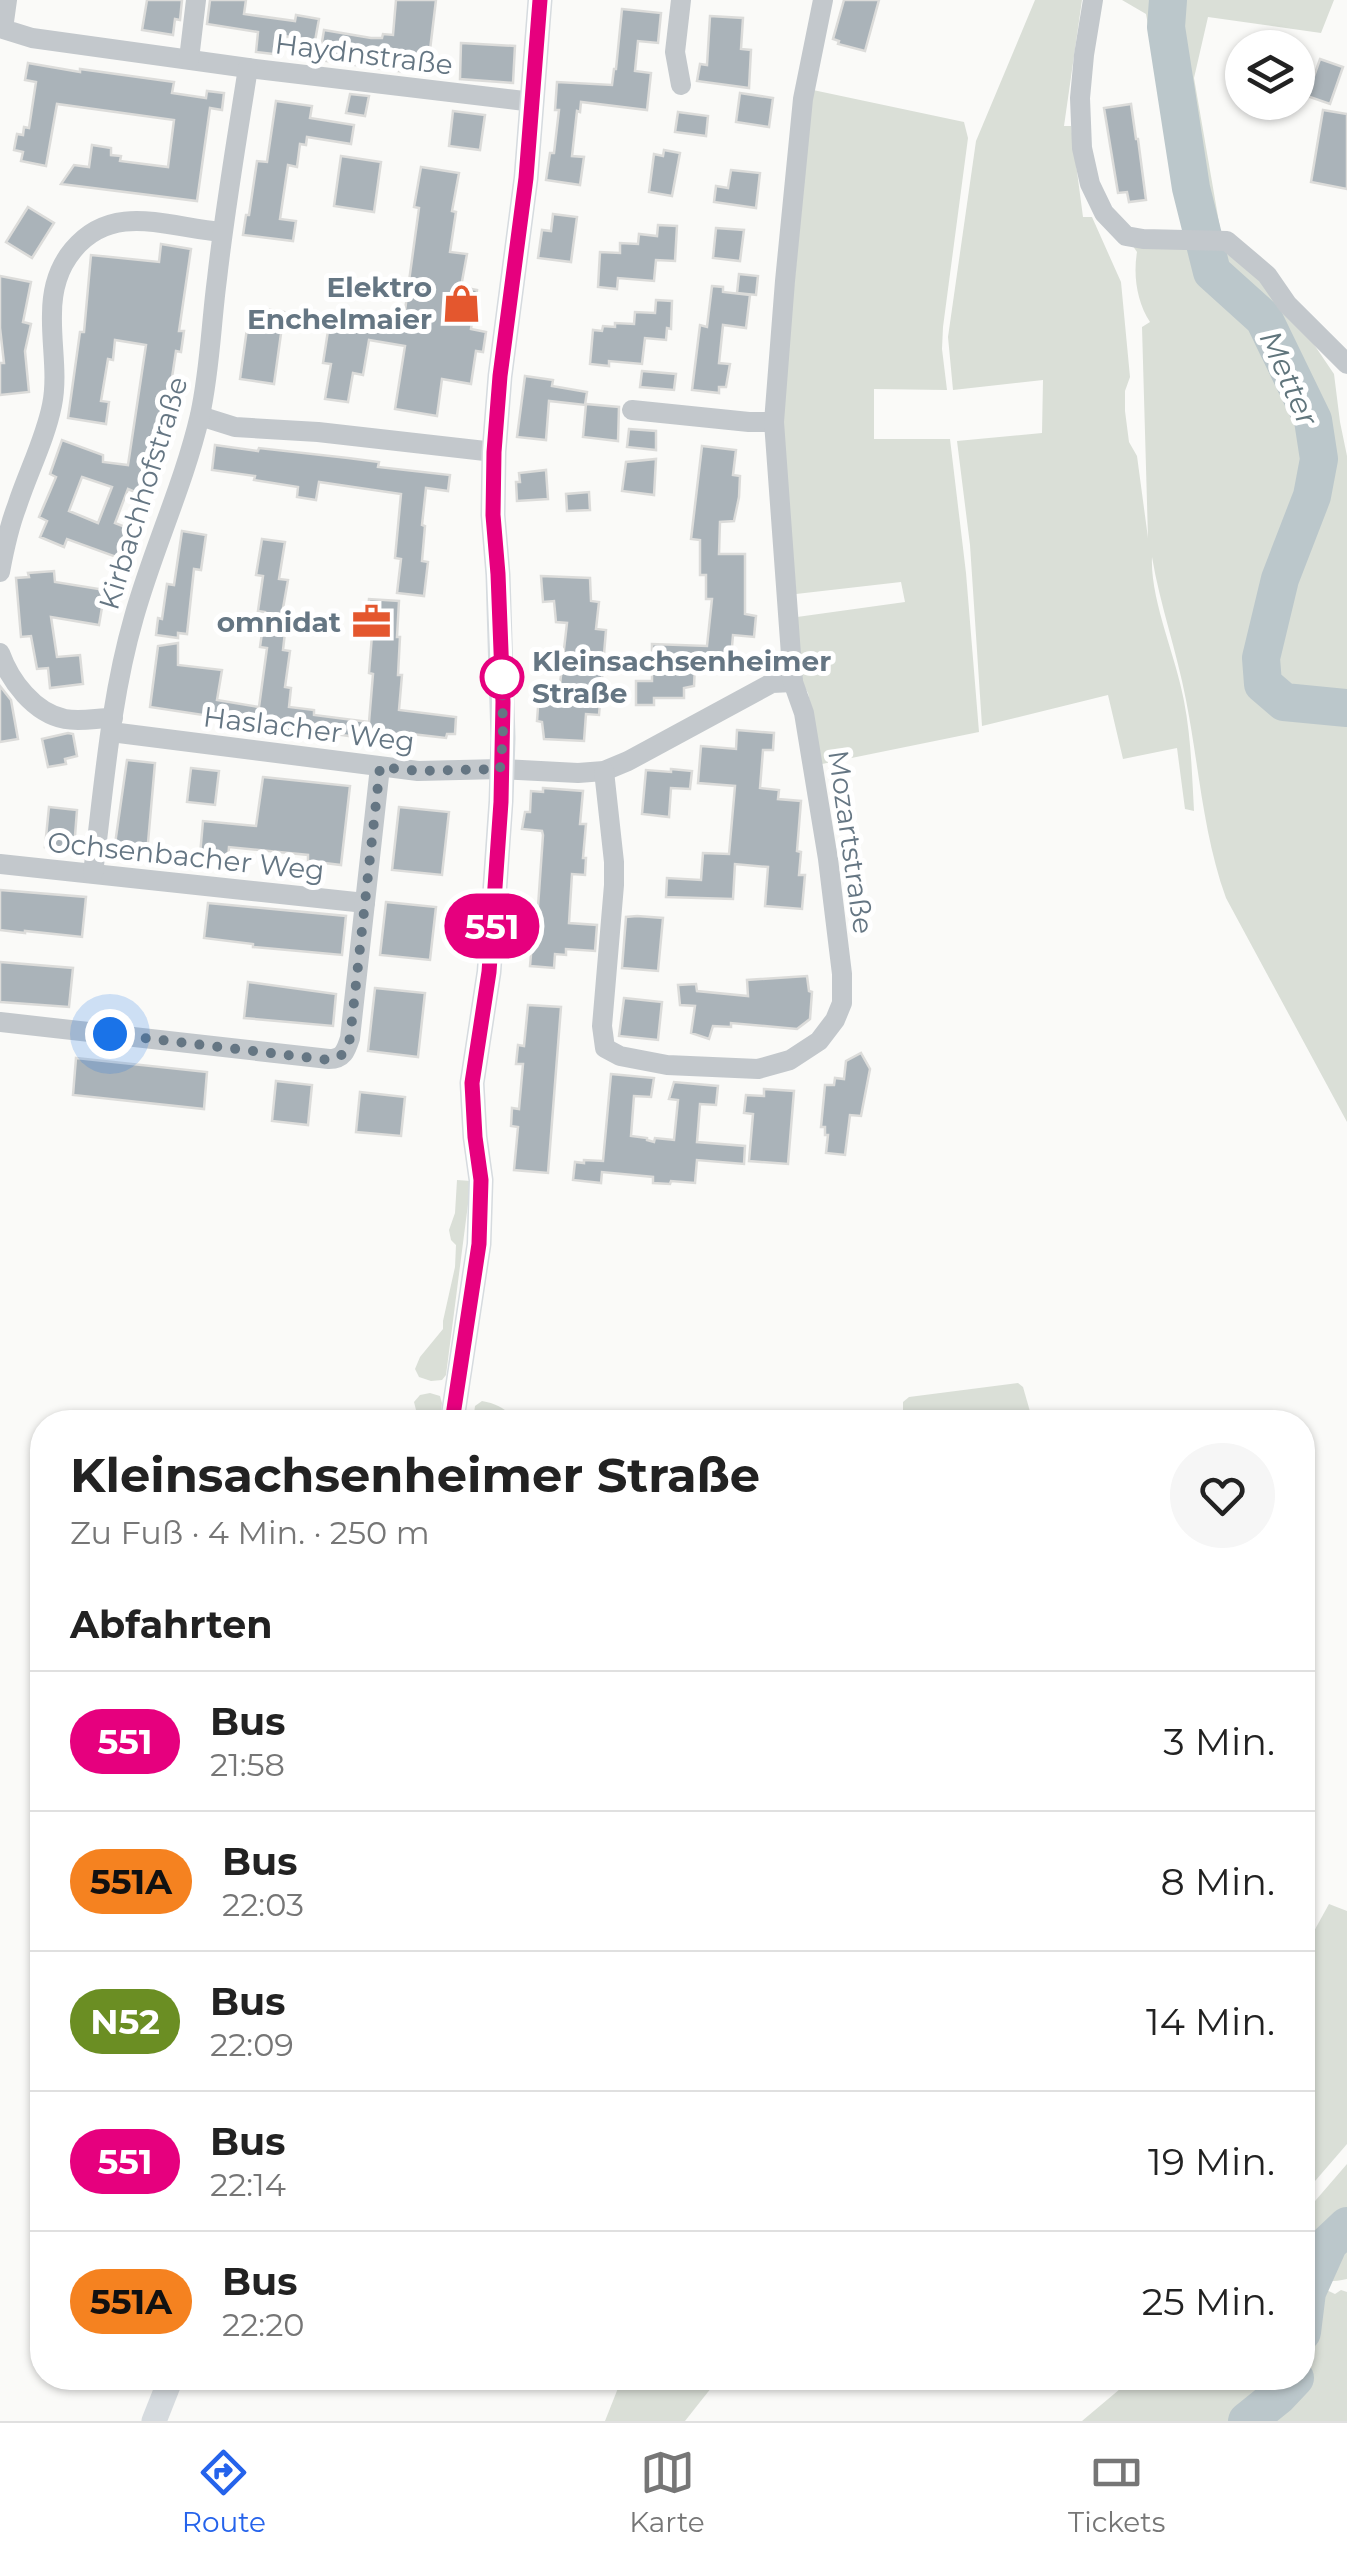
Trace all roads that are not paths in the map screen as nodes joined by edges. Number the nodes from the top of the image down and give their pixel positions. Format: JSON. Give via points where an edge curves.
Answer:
{"nodes":[{"id":1,"x":7,"y":0,"type":"edge"},
{"id":2,"x":196,"y":0,"type":"edge"},
{"id":3,"x":540,"y":0,"type":"edge"},
{"id":4,"x":681,"y":0,"type":"edge"},
{"id":5,"x":823,"y":0,"type":"edge"},
{"id":6,"x":1093,"y":0,"type":"edge"},
{"id":7,"x":189,"y":59,"type":"junction"},
{"id":8,"x":248,"y":68,"type":"junction"},
{"id":9,"x":681,"y":84,"type":"dead end"},
{"id":10,"x":534,"y":102,"type":"junction"},
{"id":11,"x":222,"y":232,"type":"junction"},
{"id":12,"x":1347,"y":364,"type":"edge"},
{"id":13,"x":632,"y":410,"type":"dead end"},
{"id":14,"x":200,"y":416,"type":"junction"},
{"id":15,"x":774,"y":422,"type":"junction"},
{"id":16,"x":494,"y":452,"type":"junction"},
{"id":17,"x":0,"y":572,"type":"edge"},
{"id":18,"x":0,"y":653,"type":"edge"},
{"id":19,"x":793,"y":682,"type":"junction"},
{"id":20,"x":112,"y":725,"type":"junction"},
{"id":21,"x":380,"y":767,"type":"junction"},
{"id":22,"x":500,"y":769,"type":"junction"},
{"id":23,"x":604,"y":771,"type":"junction"},
{"id":24,"x":0,"y":864,"type":"edge"},
{"id":25,"x":93,"y":873,"type":"junction"},
{"id":26,"x":366,"y":902,"type":"junction"},
{"id":27,"x":0,"y":1022,"type":"edge"},
{"id":28,"x":454,"y":1410,"type":"edge"},
{"id":29,"x":166,"y":2390,"type":"edge"},
{"id":30,"x":154,"y":2421,"type":"edge"}],
"edges":[{"from":1,"to":7,"type":"street","name":"Haydnstraße","via":[[4,29]]},
{"from":2,"to":7,"type":"street"},
{"from":3,"to":10,"type":"main road"},
{"from":4,"to":9,"type":"street","via":[[675,52]]},
{"from":5,"to":15,"type":"street","name":"Mozartstraße","via":[[803,99]]},
{"from":6,"to":12,"type":"street","via":[[1080,98],[1082,148],[1104,212],[1126,236],[1227,241]]},
{"from":7,"to":8,"type":"street","name":"Haydnstraße"},
{"from":8,"to":10,"type":"street","name":"Haydnstraße"},
{"from":8,"to":11,"type":"street","name":"Kirbachhofstraße"},
{"from":10,"to":16,"type":"main road"},
{"from":11,"to":14,"type":"street","name":"Kirbachhofstraße"},
{"from":11,"to":17,"type":"street","via":[[119,221],[98,227],[68,255],[54,292],[49,420]]},
{"from":13,"to":15,"type":"street"},
{"from":14,"to":16,"type":"street","via":[[235,427]]},
{"from":14,"to":20,"type":"street","name":"Kirbachhofstraße","via":[[132,623]]},
{"from":15,"to":19,"type":"street","name":"Mozartstraße"},
{"from":16,"to":22,"type":"main road"},
{"from":18,"to":20,"type":"street","name":"Haslacher Weg","via":[[16,683],[50,714]]},
{"from":19,"to":23,"type":"street","via":[[772,683]]},
{"from":19,"to":23,"type":"street","name":"Mozartstraße","via":[[830,878],[842,1003],[820,1041],[790,1060],[758,1068],[668,1065],[604,1048],[614,885]]},
{"from":20,"to":21,"type":"street","name":"Haslacher Weg"},
{"from":20,"to":25,"type":"street","name":"Kirbachhofstraße"},
{"from":21,"to":22,"type":"street","name":"Haslacher Weg"},
{"from":21,"to":26,"type":"street"},
{"from":22,"to":23,"type":"street","name":"Haslacher Weg"},
{"from":22,"to":28,"type":"main road","via":[[489,972],[472,1083],[479,1244]]},
{"from":24,"to":25,"type":"street","name":"Ochsenbacher Weg"},
{"from":25,"to":26,"type":"street","name":"Ochsenbacher Weg"},
{"from":26,"to":27,"type":"street","via":[[350,1038],[341,1057]]},
{"from":29,"to":30,"type":"main road"}]}
